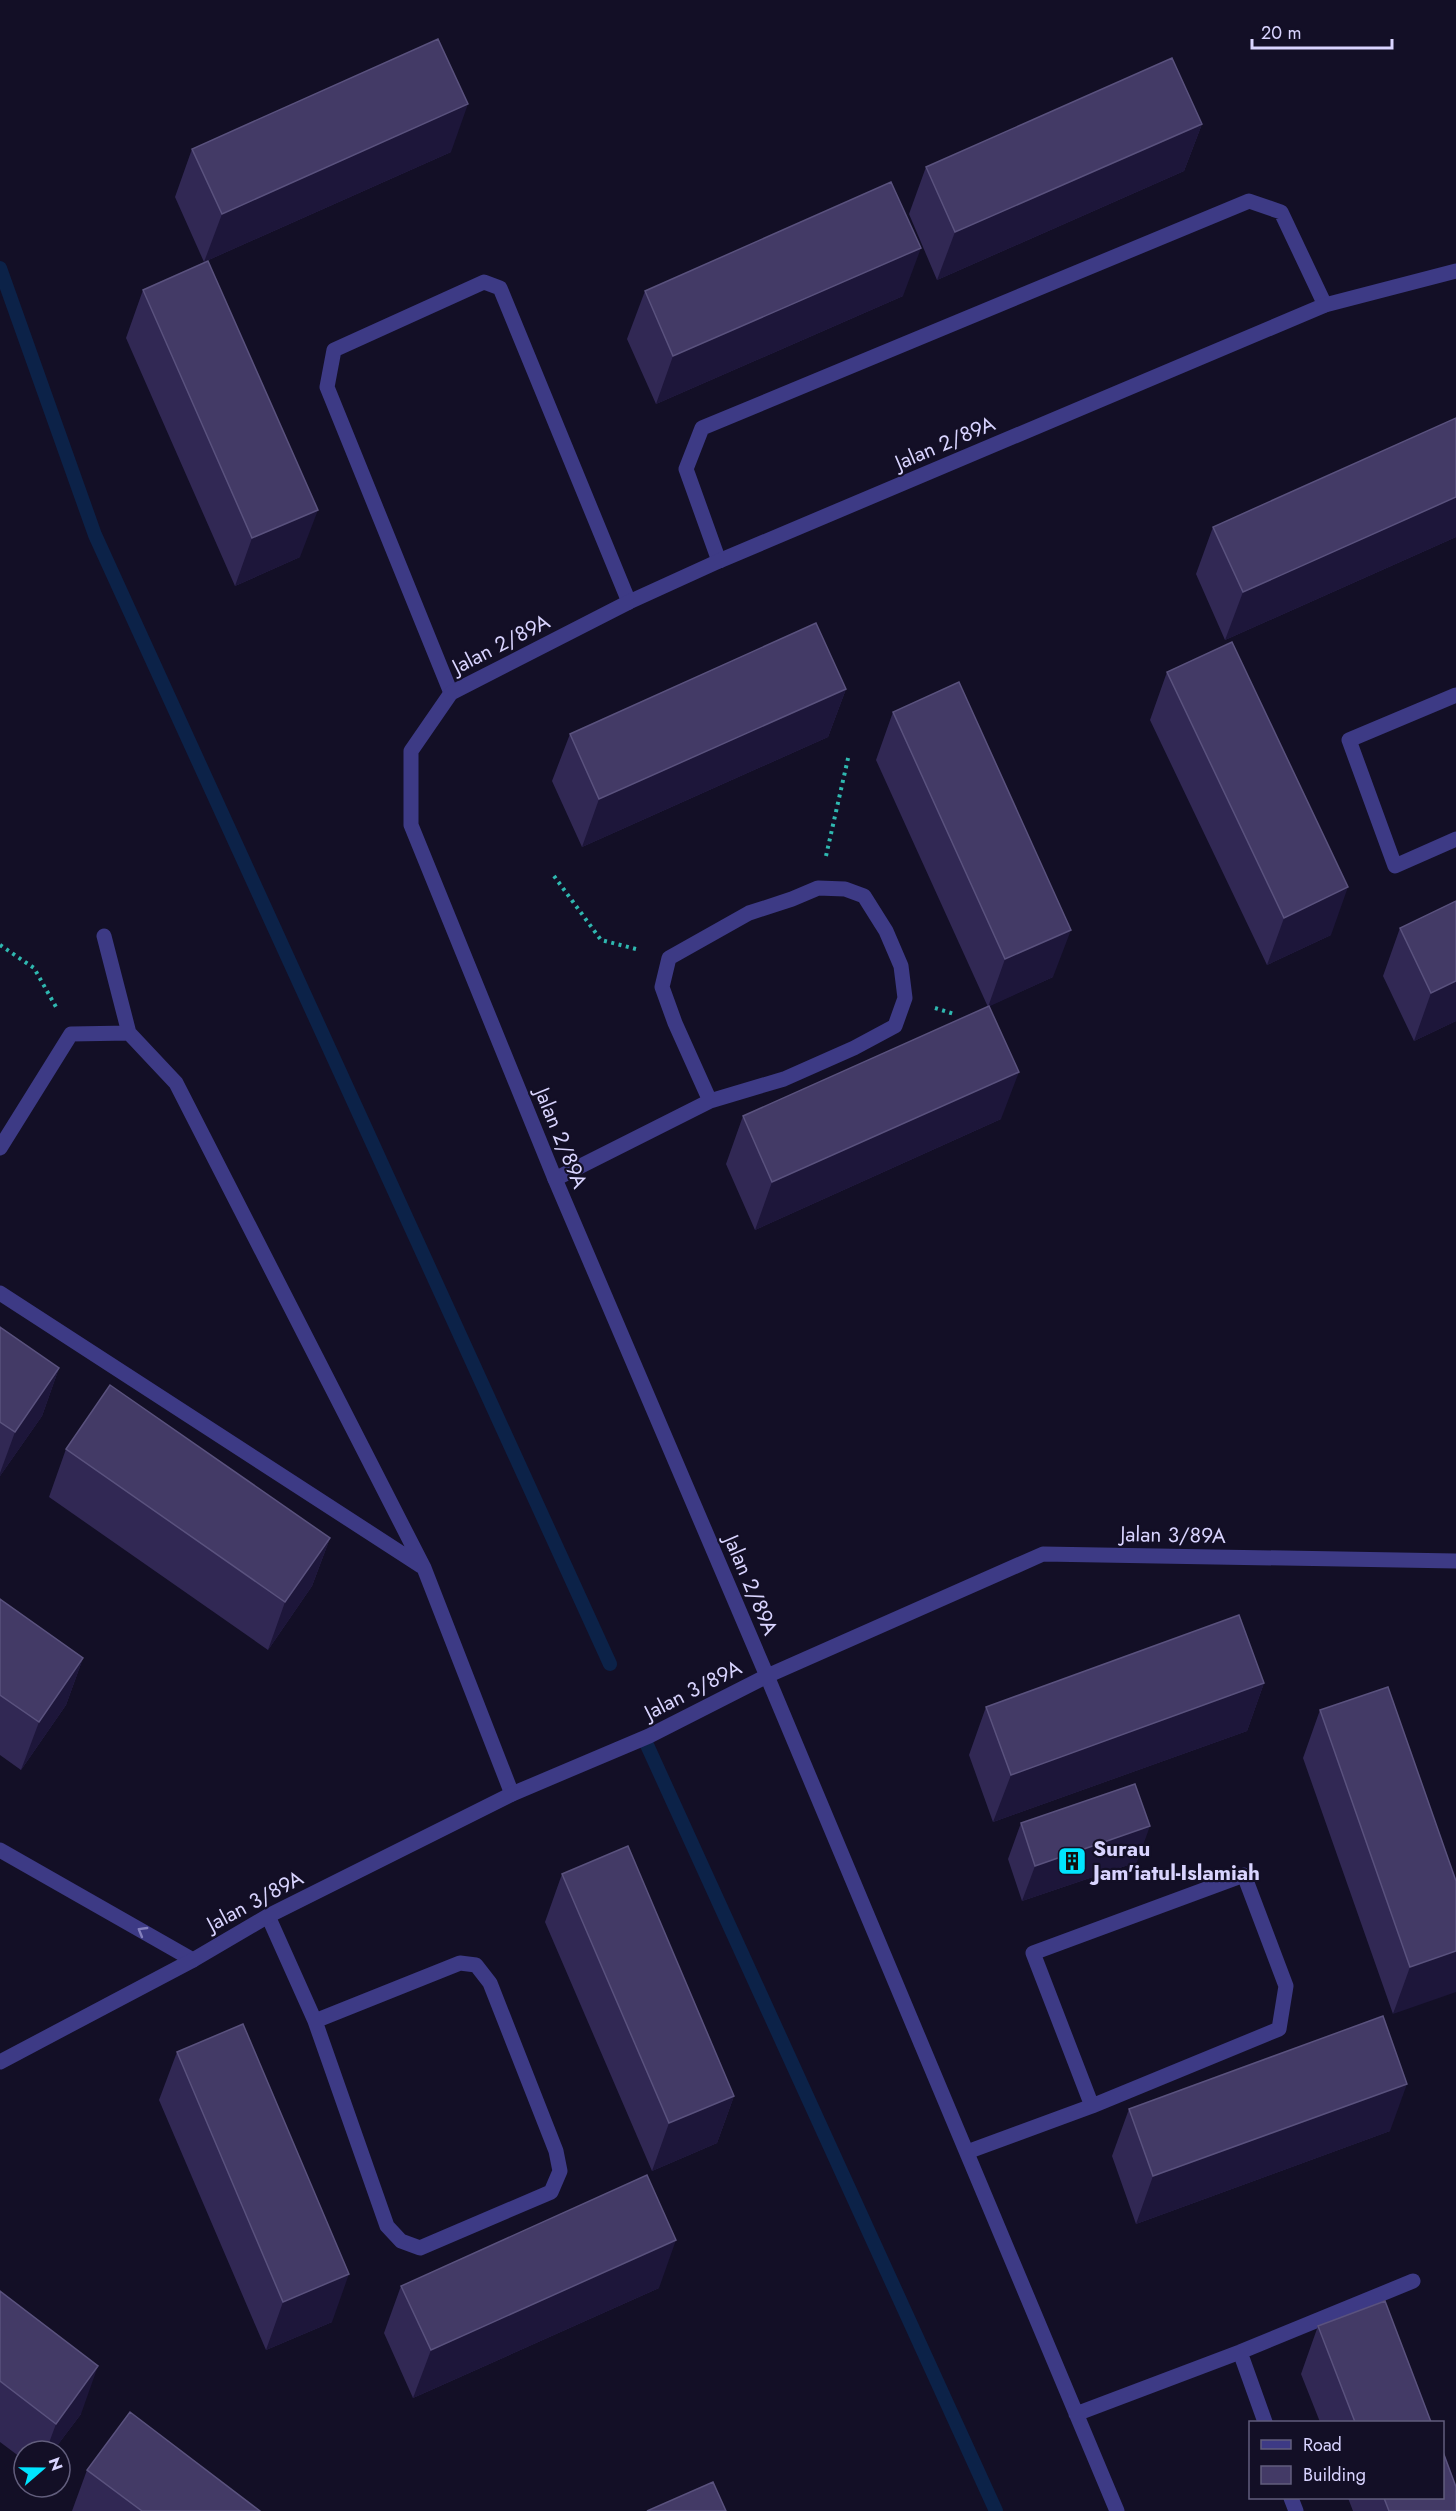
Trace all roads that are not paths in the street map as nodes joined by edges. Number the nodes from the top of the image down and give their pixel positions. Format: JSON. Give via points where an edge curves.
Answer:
{"nodes":[{"id":1,"x":1456,"y":271,"type":"edge"},
{"id":2,"x":1324,"y":305,"type":"junction"},
{"id":3,"x":719,"y":561,"type":"junction"},
{"id":4,"x":629,"y":602,"type":"junction"},
{"id":5,"x":451,"y":693,"type":"junction"},
{"id":6,"x":1456,"y":695,"type":"edge"},
{"id":7,"x":1456,"y":839,"type":"edge"},
{"id":8,"x":104,"y":936,"type":"dead end"},
{"id":9,"x":129,"y":1033,"type":"junction"},
{"id":10,"x":710,"y":1101,"type":"junction"},
{"id":11,"x":0,"y":1148,"type":"edge"},
{"id":12,"x":555,"y":1179,"type":"junction"},
{"id":13,"x":0,"y":1293,"type":"edge"},
{"id":14,"x":1456,"y":1561,"type":"edge"},
{"id":15,"x":424,"y":1568,"type":"junction"},
{"id":16,"x":767,"y":1676,"type":"junction"},
{"id":17,"x":512,"y":1794,"type":"junction"},
{"id":18,"x":0,"y":1850,"type":"edge"},
{"id":19,"x":268,"y":1916,"type":"junction"},
{"id":20,"x":193,"y":1960,"type":"junction"},
{"id":21,"x":315,"y":2021,"type":"junction"},
{"id":22,"x":0,"y":2062,"type":"edge"},
{"id":23,"x":1092,"y":2106,"type":"junction"},
{"id":24,"x":966,"y":2152,"type":"junction"},
{"id":25,"x":1413,"y":2281,"type":"dead end"},
{"id":26,"x":1240,"y":2352,"type":"junction"},
{"id":27,"x":1076,"y":2414,"type":"junction"},
{"id":28,"x":1265,"y":2421,"type":"edge"},
{"id":29,"x":1117,"y":2511,"type":"edge"}],
"edges":[{"from":1,"to":2,"type":"street","name":"Jalan 2/89A"},
{"from":2,"to":3,"type":"street","name":"Jalan 2/89A"},
{"from":2,"to":3,"type":"street","via":[[1281,212],[1249,201],[702,428],[686,469]]},
{"from":3,"to":4,"type":"street","name":"Jalan 2/89A"},
{"from":4,"to":5,"type":"street","name":"Jalan 2/89A"},
{"from":4,"to":5,"type":"street","via":[[500,288],[484,282],[334,351],[327,387]]},
{"from":5,"to":12,"type":"street","name":"Jalan 2/89A","via":[[411,751],[411,825]]},
{"from":6,"to":7,"type":"street","via":[[1349,740],[1395,866]]},
{"from":8,"to":9,"type":"street"},
{"from":9,"to":11,"type":"street","via":[[71,1034]]},
{"from":9,"to":15,"type":"street","via":[[176,1083]]},
{"from":10,"to":10,"type":"street","via":[[662,987],[669,958],[749,913],[818,888],[845,889],[864,896],[886,931],[901,966],[905,998],[895,1026],[784,1079]]},
{"from":10,"to":12,"type":"street"},
{"from":12,"to":16,"type":"street","name":"Jalan 2/89A"},
{"from":13,"to":15,"type":"street"},
{"from":14,"to":16,"type":"street","name":"Jalan 3/89A","via":[[1043,1554]]},
{"from":15,"to":17,"type":"street"},
{"from":16,"to":17,"type":"street","name":"Jalan 3/89A","via":[[648,1736]]},
{"from":16,"to":24,"type":"street","name":"Jalan 2/89A"},
{"from":17,"to":19,"type":"street","name":"Jalan 3/89A"},
{"from":20,"to":18,"type":"street","one_way":true},
{"from":19,"to":20,"type":"street","name":"Jalan 3/89A"},
{"from":19,"to":21,"type":"street"},
{"from":20,"to":22,"type":"street","name":"Jalan 3/89A"},
{"from":21,"to":21,"type":"street","via":[[460,1963],[476,1965],[490,1983],[556,2151],[560,2171],[551,2192],[420,2248],[401,2241],[387,2226]]},
{"from":23,"to":23,"type":"street","via":[[1033,1953],[1244,1875],[1286,1986],[1279,2029]]},
{"from":23,"to":24,"type":"street"},
{"from":24,"to":27,"type":"street","name":"Jalan 2/89A"},
{"from":25,"to":26,"type":"street"},
{"from":26,"to":27,"type":"street"},
{"from":26,"to":28,"type":"street"},
{"from":27,"to":29,"type":"street","name":"Jalan 2/89A"}]}
